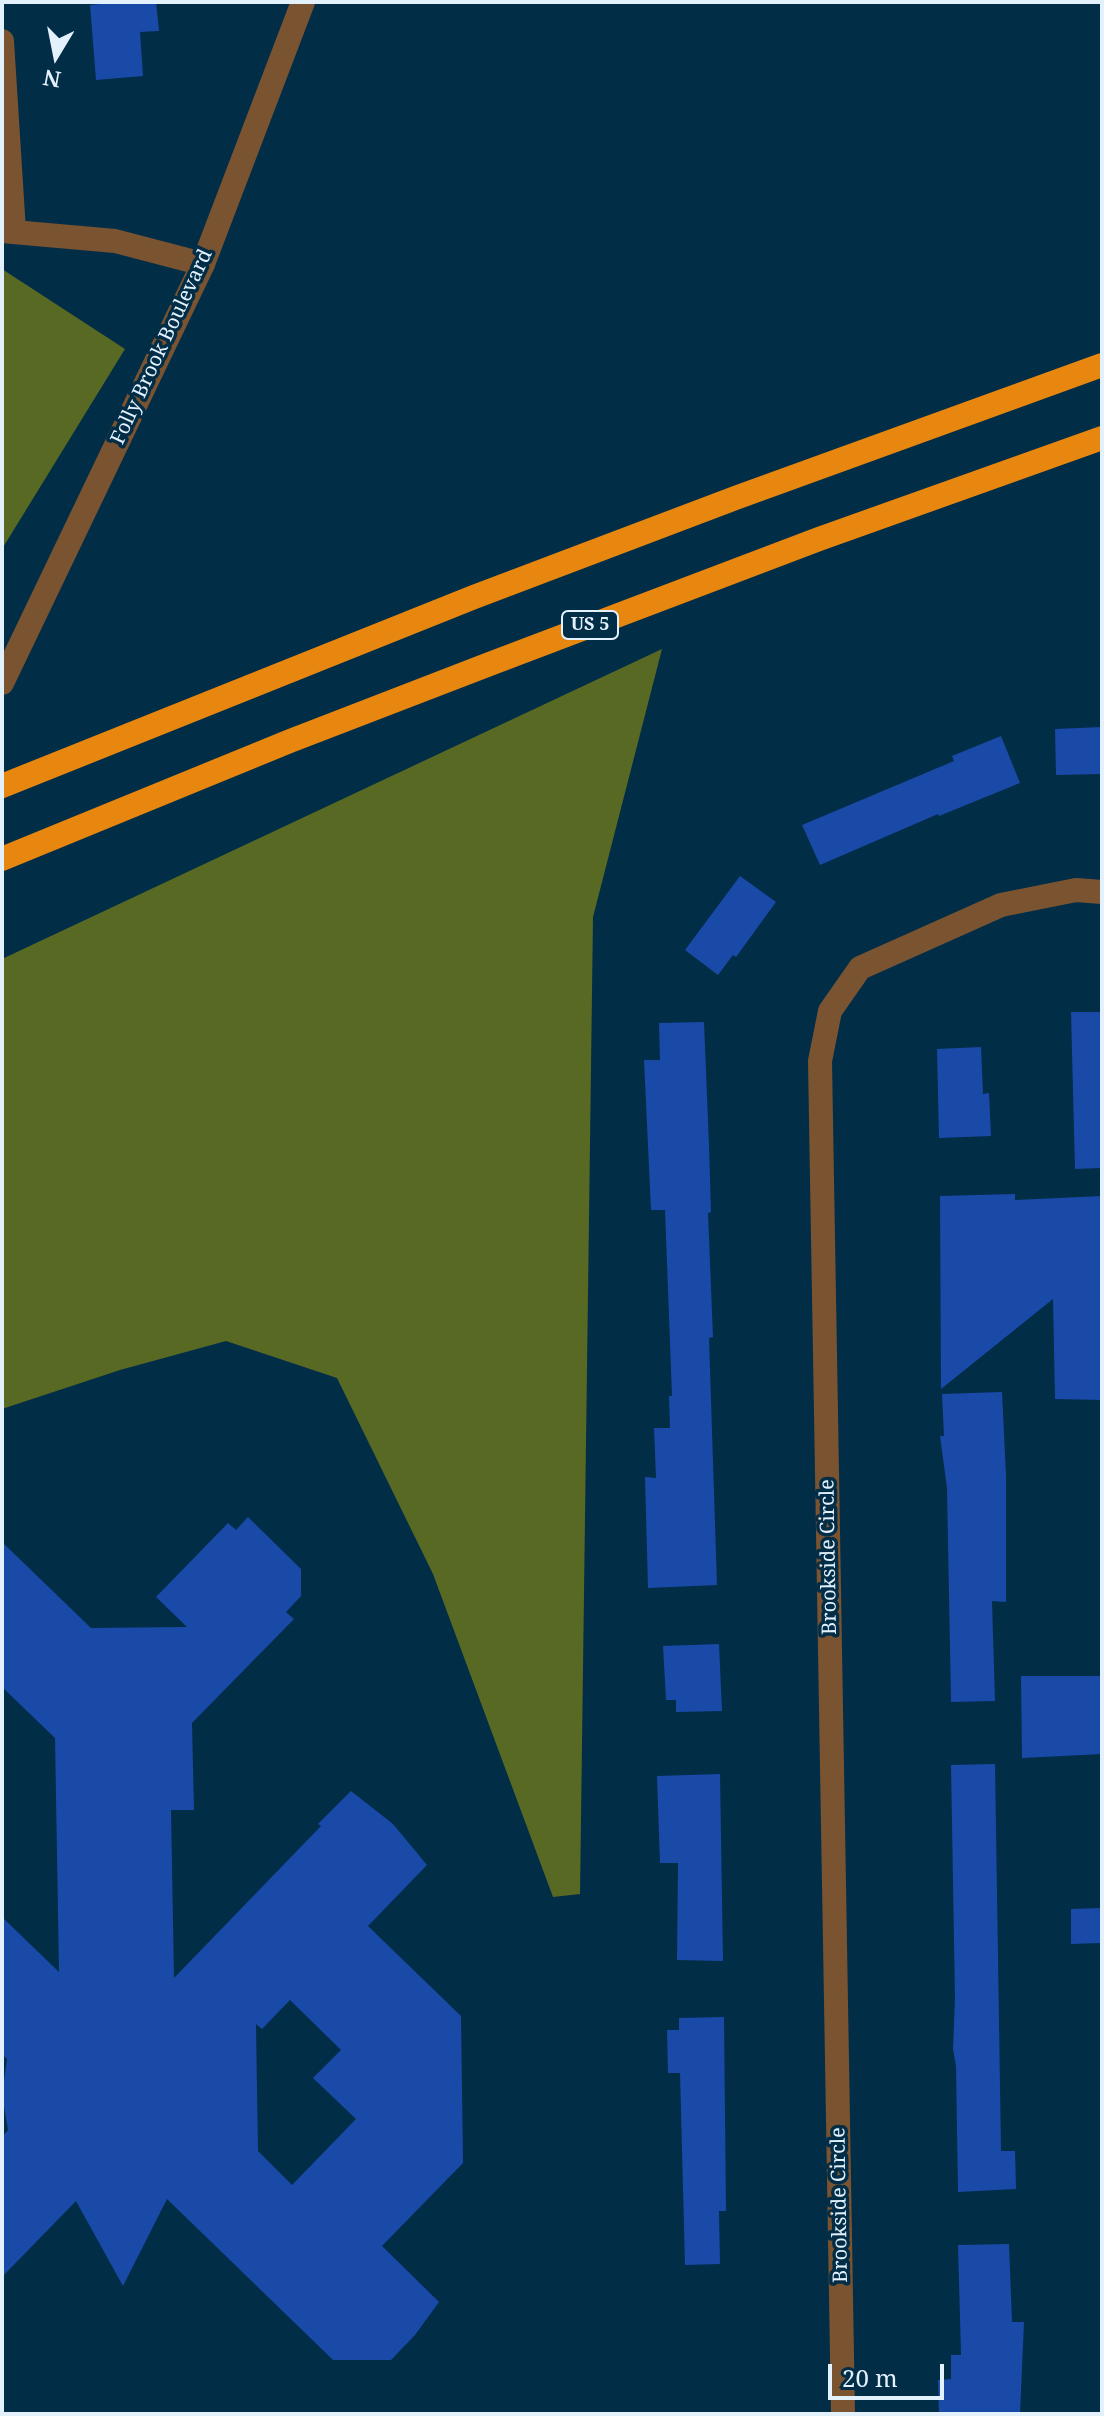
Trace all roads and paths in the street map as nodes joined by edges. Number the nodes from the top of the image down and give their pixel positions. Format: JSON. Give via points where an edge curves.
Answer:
{"nodes":[{"id":1,"x":303,"y":2,"type":"edge"},
{"id":2,"x":2,"y":41,"type":"edge"},
{"id":3,"x":8,"y":231,"type":"edge"},
{"id":4,"x":203,"y":264,"type":"junction"},
{"id":5,"x":1102,"y":365,"type":"edge"},
{"id":6,"x":1102,"y":438,"type":"edge"},
{"id":7,"x":2,"y":683,"type":"edge"},
{"id":8,"x":2,"y":786,"type":"edge"},
{"id":9,"x":2,"y":859,"type":"edge"},
{"id":10,"x":1102,"y":892,"type":"edge"},
{"id":11,"x":843,"y":2414,"type":"edge"}],
"edges":[{"from":1,"to":4,"type":"street","name":"Folly Brook Boulevard"},
{"from":2,"to":3,"type":"street"},
{"from":3,"to":4,"type":"street","via":[[115,241]]},
{"from":4,"to":7,"type":"street","name":"Folly Brook Boulevard"},
{"from":5,"to":8,"type":"highway","via":[[513,582]]},
{"from":6,"to":9,"type":"highway","number":"US 5","via":[[683,590]]},
{"from":10,"to":11,"type":"street","name":"Brookside Circle","via":[[1076,890],[1001,905],[860,968],[830,1011],[820,1061]]}]}
